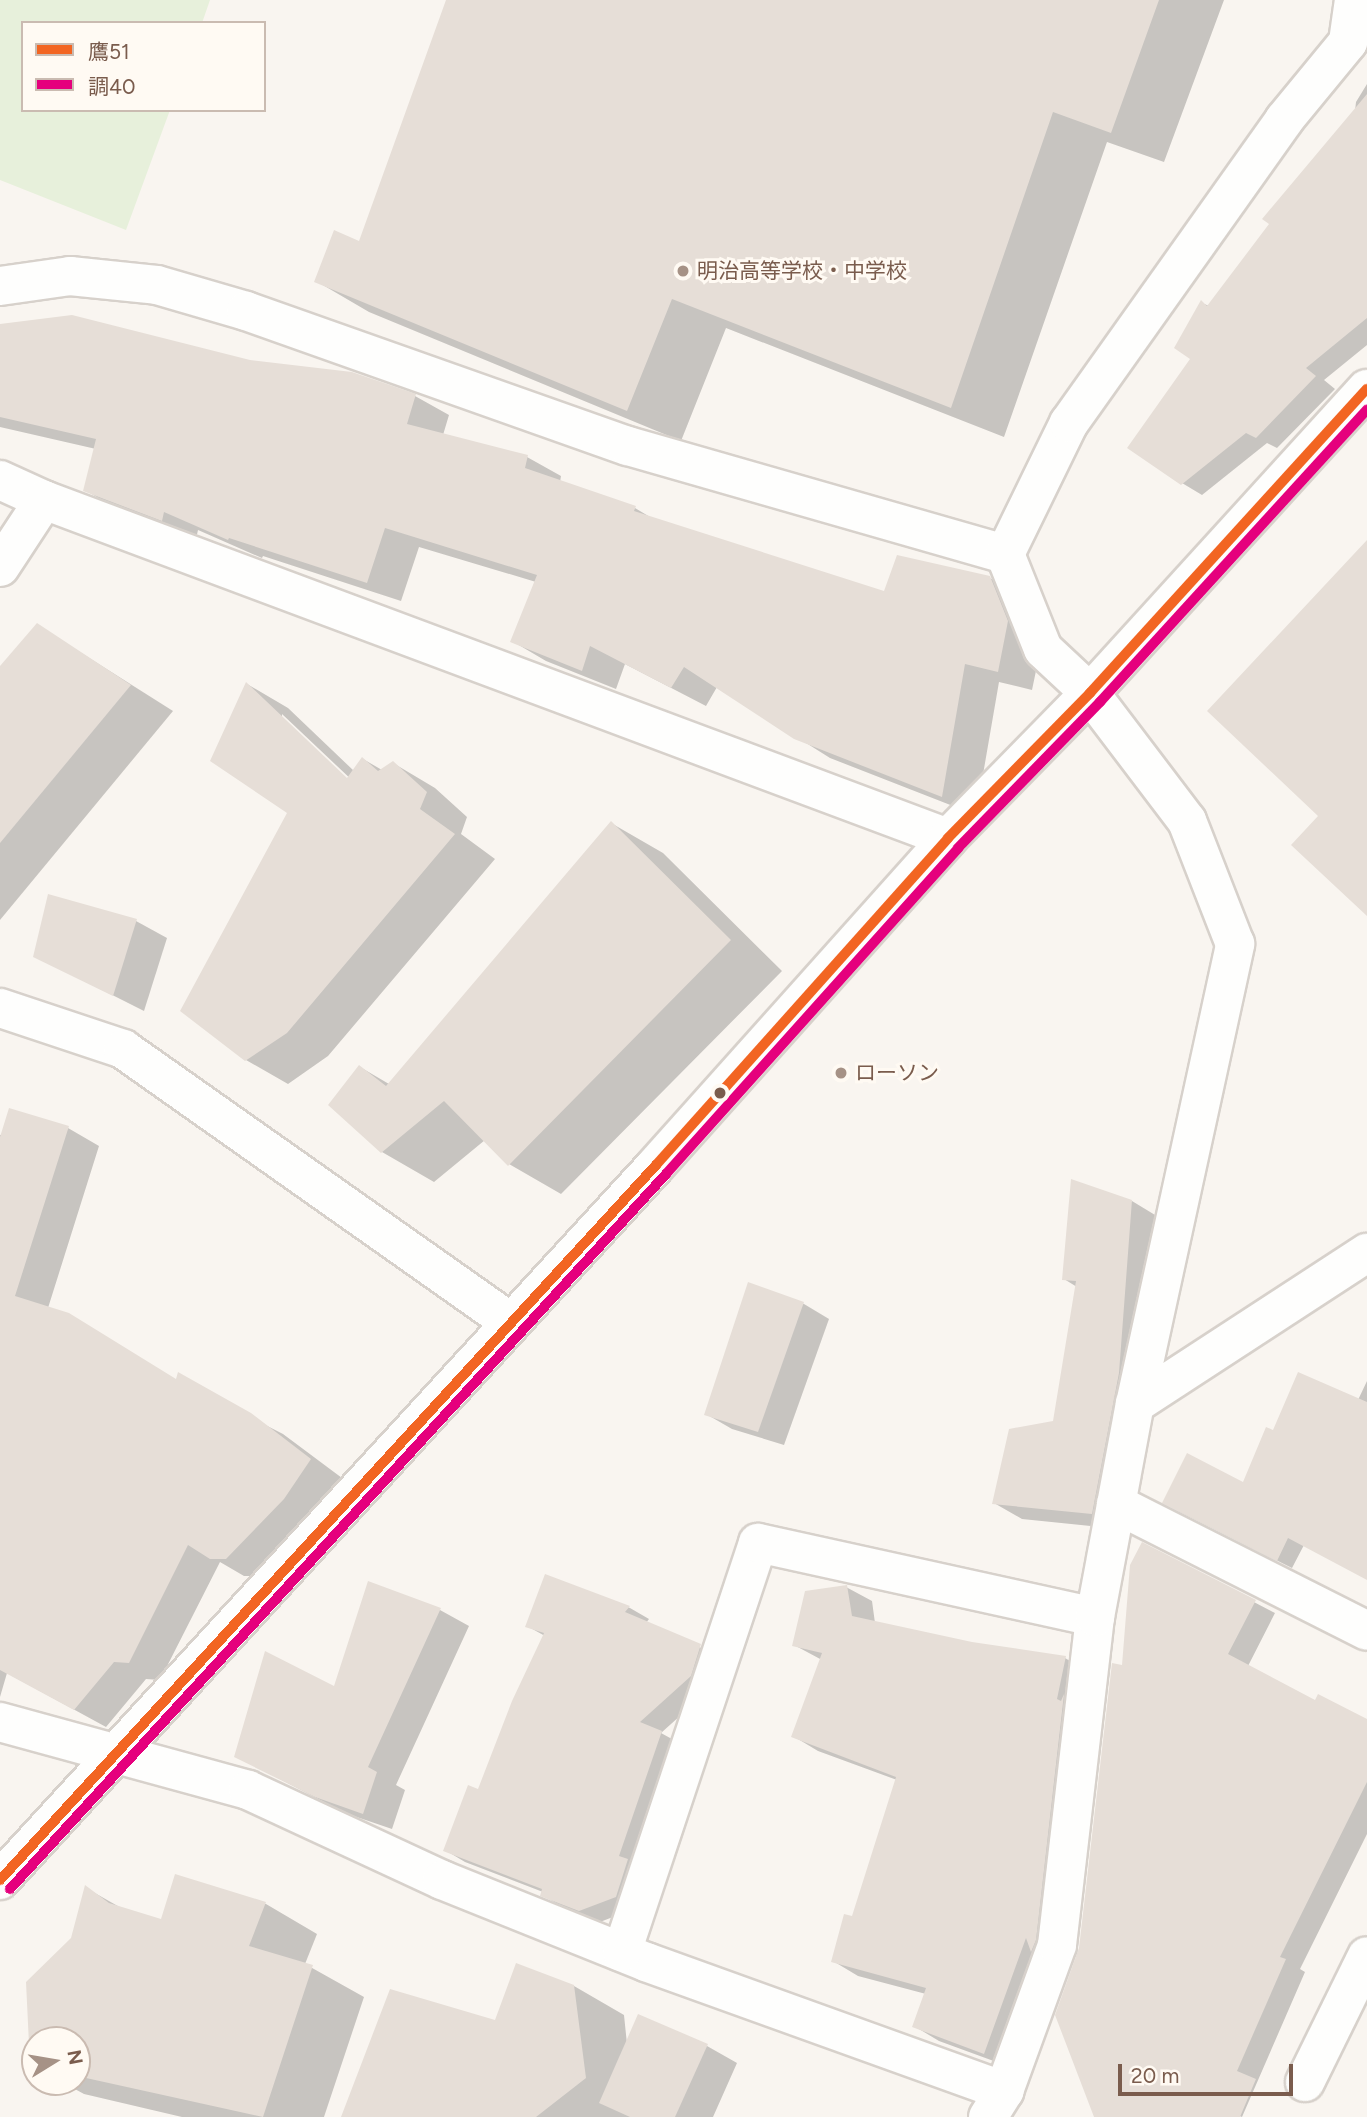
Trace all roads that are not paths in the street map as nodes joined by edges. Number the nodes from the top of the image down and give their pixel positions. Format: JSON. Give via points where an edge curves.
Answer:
{"nodes":[{"id":1,"x":1354,"y":0,"type":"edge"},
{"id":2,"x":0,"y":286,"type":"edge"},
{"id":3,"x":1367,"y":389,"type":"edge"},
{"id":4,"x":0,"y":480,"type":"edge"},
{"id":5,"x":44,"y":499,"type":"junction"},
{"id":6,"x":1005,"y":554,"type":"junction"},
{"id":7,"x":0,"y":567,"type":"edge"},
{"id":8,"x":1090,"y":693,"type":"junction"},
{"id":9,"x":948,"y":838,"type":"junction"},
{"id":10,"x":0,"y":1008,"type":"edge"},
{"id":11,"x":1367,"y":1253,"type":"edge"},
{"id":12,"x":511,"y":1323,"type":"junction"},
{"id":13,"x":1135,"y":1404,"type":"junction"},
{"id":14,"x":1116,"y":1504,"type":"junction"},
{"id":15,"x":1095,"y":1617,"type":"junction"},
{"id":16,"x":1367,"y":1631,"type":"edge"},
{"id":17,"x":0,"y":1722,"type":"edge"},
{"id":18,"x":116,"y":1754,"type":"junction"},
{"id":19,"x":0,"y":1880,"type":"edge"},
{"id":20,"x":622,"y":1952,"type":"junction"},
{"id":21,"x":1367,"y":1956,"type":"edge"},
{"id":22,"x":1305,"y":2082,"type":"dead end"},
{"id":23,"x":996,"y":2104,"type":"edge"}],
"edges":[{"from":1,"to":6,"type":"street","via":[[1348,42],[1284,120],[1069,423]]},
{"from":2,"to":6,"type":"street","via":[[70,276],[157,285],[246,311],[628,446]]},
{"from":3,"to":8,"type":"street"},
{"from":4,"to":5,"type":"street"},
{"from":5,"to":7,"type":"street"},
{"from":5,"to":9,"type":"street"},
{"from":6,"to":8,"type":"street","via":[[1043,649]]},
{"from":8,"to":9,"type":"street"},
{"from":8,"to":13,"type":"street","via":[[1187,821],[1235,944]]},
{"from":9,"to":12,"type":"street"},
{"from":10,"to":12,"type":"street","via":[[123,1049]]},
{"from":11,"to":13,"type":"street"},
{"from":12,"to":18,"type":"street"},
{"from":13,"to":14,"type":"street"},
{"from":14,"to":15,"type":"street"},
{"from":14,"to":16,"type":"street"},
{"from":15,"to":20,"type":"street","via":[[758,1543]]},
{"from":15,"to":23,"type":"street","via":[[1057,1945]]},
{"from":17,"to":18,"type":"street"},
{"from":18,"to":19,"type":"street"},
{"from":18,"to":20,"type":"street","via":[[248,1790],[442,1880]]},
{"from":20,"to":23,"type":"street"},
{"from":21,"to":22,"type":"street"}]}
